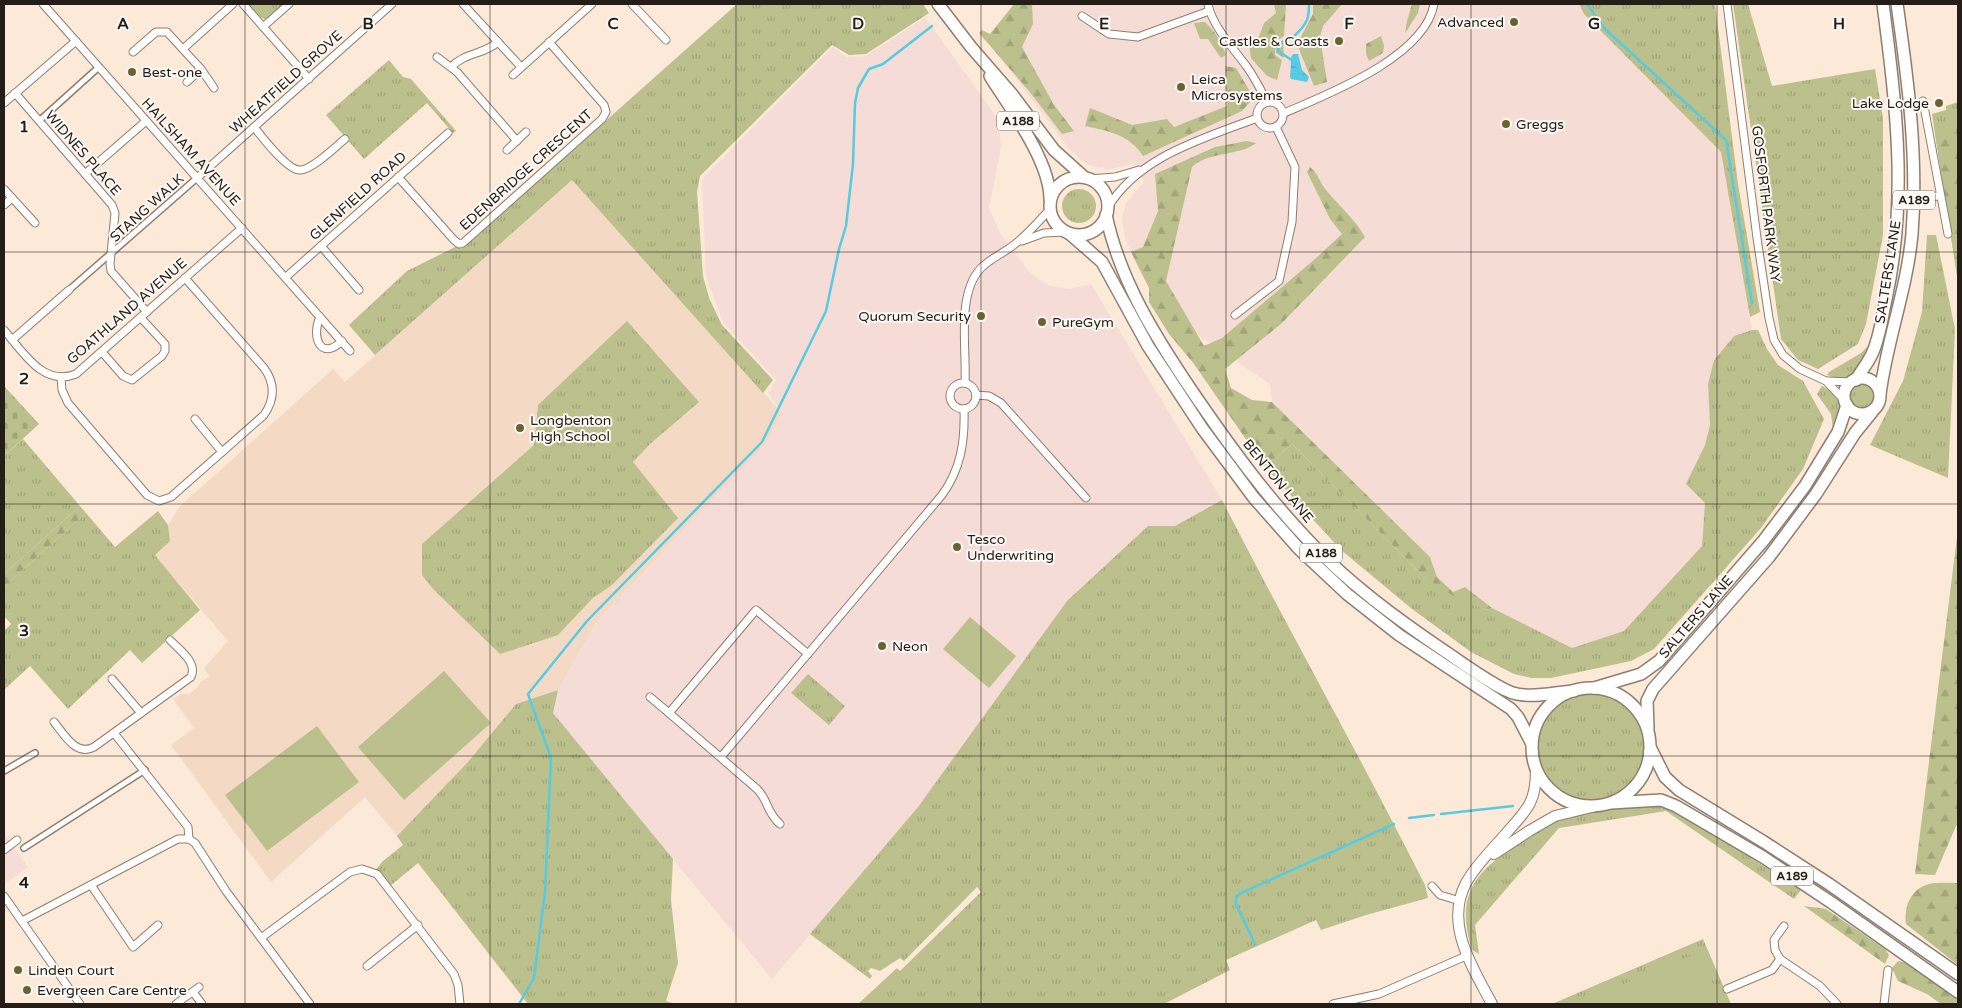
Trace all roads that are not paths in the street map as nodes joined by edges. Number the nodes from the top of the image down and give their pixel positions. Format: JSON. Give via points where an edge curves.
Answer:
{"nodes":[{"id":1,"x":43,"y":4,"type":"edge"},
{"id":2,"x":234,"y":4,"type":"edge"},
{"id":3,"x":242,"y":4,"type":"edge"},
{"id":4,"x":290,"y":4,"type":"edge"},
{"id":5,"x":392,"y":4,"type":"edge"},
{"id":6,"x":463,"y":4,"type":"edge"},
{"id":7,"x":592,"y":4,"type":"edge"},
{"id":8,"x":632,"y":4,"type":"edge"},
{"id":9,"x":938,"y":4,"type":"edge"},
{"id":10,"x":1434,"y":4,"type":"edge"},
{"id":11,"x":1727,"y":4,"type":"edge"},
{"id":12,"x":1883,"y":4,"type":"edge"},
{"id":13,"x":1897,"y":4,"type":"edge"},
{"id":14,"x":1208,"y":7,"type":"edge"},
{"id":15,"x":1082,"y":16,"type":"dead end"},
{"id":16,"x":264,"y":27,"type":"junction"},
{"id":17,"x":666,"y":40,"type":"dead end"},
{"id":18,"x":76,"y":41,"type":"junction"},
{"id":19,"x":498,"y":42,"type":"junction"},
{"id":20,"x":549,"y":42,"type":"junction"},
{"id":21,"x":971,"y":47,"type":"junction"},
{"id":22,"x":184,"y":48,"type":"junction"},
{"id":23,"x":133,"y":52,"type":"dead end"},
{"id":24,"x":437,"y":58,"type":"dead end"},
{"id":25,"x":99,"y":67,"type":"junction"},
{"id":26,"x":451,"y":67,"type":"junction"},
{"id":27,"x":521,"y":67,"type":"junction"},
{"id":28,"x":201,"y":69,"type":"junction"},
{"id":29,"x":513,"y":75,"type":"dead end"},
{"id":30,"x":310,"y":79,"type":"junction"},
{"id":31,"x":187,"y":82,"type":"dead end"},
{"id":32,"x":214,"y":88,"type":"dead end"},
{"id":33,"x":15,"y":94,"type":"junction"},
{"id":34,"x":1922,"y":101,"type":"dead end"},
{"id":35,"x":1267,"y":102,"type":"junction"},
{"id":36,"x":4,"y":103,"type":"edge"},
{"id":37,"x":1284,"y":113,"type":"junction"},
{"id":38,"x":1257,"y":118,"type":"junction"},
{"id":39,"x":39,"y":121,"type":"junction"},
{"id":40,"x":146,"y":121,"type":"junction"},
{"id":41,"x":1276,"y":127,"type":"junction"},
{"id":42,"x":254,"y":128,"type":"junction"},
{"id":43,"x":526,"y":132,"type":"dead end"},
{"id":44,"x":448,"y":133,"type":"dead end"},
{"id":45,"x":345,"y":139,"type":"dead end"},
{"id":46,"x":517,"y":141,"type":"junction"},
{"id":47,"x":507,"y":150,"type":"dead end"},
{"id":48,"x":1144,"y":168,"type":"junction"},
{"id":49,"x":85,"y":174,"type":"junction"},
{"id":50,"x":398,"y":177,"type":"junction"},
{"id":51,"x":197,"y":178,"type":"junction"},
{"id":52,"x":1087,"y":178,"type":"junction"},
{"id":53,"x":4,"y":189,"type":"edge"},
{"id":54,"x":1939,"y":196,"type":"junction"},
{"id":55,"x":12,"y":198,"type":"junction"},
{"id":56,"x":1914,"y":198,"type":"junction"},
{"id":57,"x":1900,"y":199,"type":"junction"},
{"id":58,"x":4,"y":205,"type":"edge"},
{"id":59,"x":1050,"y":205,"type":"junction"},
{"id":60,"x":1107,"y":212,"type":"junction"},
{"id":61,"x":35,"y":223,"type":"dead end"},
{"id":62,"x":242,"y":228,"type":"junction"},
{"id":63,"x":1068,"y":233,"type":"junction"},
{"id":64,"x":1948,"y":234,"type":"dead end"},
{"id":65,"x":1015,"y":245,"type":"junction"},
{"id":66,"x":321,"y":246,"type":"junction"},
{"id":67,"x":111,"y":254,"type":"junction"},
{"id":68,"x":286,"y":277,"type":"junction"},
{"id":69,"x":185,"y":278,"type":"junction"},
{"id":70,"x":69,"y":290,"type":"joint"},
{"id":71,"x":359,"y":290,"type":"dead end"},
{"id":72,"x":147,"y":312,"type":"junction"},
{"id":73,"x":1235,"y":315,"type":"dead end"},
{"id":74,"x":320,"y":317,"type":"junction"},
{"id":75,"x":140,"y":318,"type":"junction"},
{"id":76,"x":4,"y":330,"type":"edge"},
{"id":77,"x":12,"y":340,"type":"junction"},
{"id":78,"x":342,"y":341,"type":"junction"},
{"id":79,"x":350,"y":351,"type":"dead end"},
{"id":80,"x":102,"y":352,"type":"junction"},
{"id":81,"x":60,"y":377,"type":"junction"},
{"id":82,"x":1826,"y":381,"type":"junction"},
{"id":83,"x":1854,"y":381,"type":"junction"},
{"id":84,"x":965,"y":383,"type":"junction"},
{"id":85,"x":1880,"y":394,"type":"junction"},
{"id":86,"x":976,"y":395,"type":"junction"},
{"id":87,"x":1846,"y":402,"type":"junction"},
{"id":88,"x":964,"y":410,"type":"junction"},
{"id":89,"x":1872,"y":412,"type":"junction"},
{"id":90,"x":195,"y":419,"type":"dead end"},
{"id":91,"x":222,"y":452,"type":"junction"},
{"id":92,"x":1086,"y":498,"type":"dead end"},
{"id":93,"x":170,"y":640,"type":"dead end"},
{"id":94,"x":808,"y":654,"type":"junction"},
{"id":95,"x":112,"y":679,"type":"dead end"},
{"id":96,"x":1594,"y":688,"type":"junction"},
{"id":97,"x":1574,"y":690,"type":"junction"},
{"id":98,"x":650,"y":697,"type":"dead end"},
{"id":99,"x":141,"y":713,"type":"junction"},
{"id":100,"x":669,"y":713,"type":"junction"},
{"id":101,"x":54,"y":722,"type":"dead end"},
{"id":102,"x":1648,"y":728,"type":"junction"},
{"id":103,"x":114,"y":733,"type":"junction"},
{"id":104,"x":1532,"y":744,"type":"junction"},
{"id":105,"x":1651,"y":749,"type":"junction"},
{"id":106,"x":35,"y":753,"type":"dead end"},
{"id":107,"x":721,"y":757,"type":"junction"},
{"id":108,"x":145,"y":770,"type":"junction"},
{"id":109,"x":1536,"y":770,"type":"junction"},
{"id":110,"x":4,"y":771,"type":"edge"},
{"id":111,"x":1611,"y":803,"type":"junction"},
{"id":112,"x":1596,"y":806,"type":"junction"},
{"id":113,"x":780,"y":824,"type":"dead end"},
{"id":114,"x":189,"y":839,"type":"junction"},
{"id":115,"x":17,"y":840,"type":"dead end"},
{"id":116,"x":24,"y":848,"type":"dead end"},
{"id":117,"x":4,"y":850,"type":"edge"},
{"id":118,"x":1476,"y":868,"type":"junction"},
{"id":119,"x":91,"y":885,"type":"junction"},
{"id":120,"x":1432,"y":886,"type":"dead end"},
{"id":121,"x":4,"y":896,"type":"edge"},
{"id":122,"x":1460,"y":901,"type":"junction"},
{"id":123,"x":22,"y":921,"type":"junction"},
{"id":124,"x":158,"y":925,"type":"dead end"},
{"id":125,"x":418,"y":925,"type":"junction"},
{"id":126,"x":1784,"y":926,"type":"dead end"},
{"id":127,"x":261,"y":938,"type":"junction"},
{"id":128,"x":1466,"y":956,"type":"junction"},
{"id":129,"x":1780,"y":959,"type":"junction"},
{"id":130,"x":368,"y":966,"type":"dead end"},
{"id":131,"x":1888,"y":970,"type":"dead end"},
{"id":132,"x":1958,"y":974,"type":"edge"},
{"id":133,"x":1727,"y":989,"type":"dead end"},
{"id":134,"x":1958,"y":992,"type":"edge"},
{"id":135,"x":80,"y":1004,"type":"edge"},
{"id":136,"x":176,"y":1004,"type":"edge"},
{"id":137,"x":202,"y":1004,"type":"edge"},
{"id":138,"x":310,"y":1004,"type":"edge"},
{"id":139,"x":460,"y":1004,"type":"edge"},
{"id":140,"x":1333,"y":1004,"type":"edge"},
{"id":141,"x":1492,"y":1004,"type":"edge"},
{"id":142,"x":1837,"y":1004,"type":"edge"},
{"id":143,"x":1884,"y":1004,"type":"edge"}],
"edges":[{"from":1,"to":18,"type":"street","name":"HAILSHAM AVENUE"},
{"from":2,"to":22,"type":"street"},
{"from":3,"to":16,"type":"street"},
{"from":4,"to":16,"type":"street"},
{"from":5,"to":30,"type":"street","name":"WHEATFIELD GROVE"},
{"from":6,"to":19,"type":"street"},
{"from":7,"to":20,"type":"street"},
{"from":8,"to":17,"type":"street"},
{"from":9,"to":21,"type":"main road","number":"A188"},
{"from":10,"to":37,"type":"street","via":[[1424,28],[1400,52],[1342,88]]},
{"from":11,"to":82,"type":"street","name":"GOSFORTH PARK WAY","via":[[1774,340],[1783,355],[1800,369]]},
{"from":12,"to":57,"type":"main road","name":"SALTERS LANE","number":"A189","via":[[1898,130]]},
{"from":13,"to":56,"type":"main road","name":"SALTERS LANE","number":"A189","via":[[1912,130]]},
{"from":14,"to":15,"type":"street","via":[[1138,37],[1108,34]]},
{"from":14,"to":35,"type":"street"},
{"from":16,"to":30,"type":"street"},
{"from":18,"to":25,"type":"street","name":"HAILSHAM AVENUE"},
{"from":18,"to":33,"type":"street"},
{"from":19,"to":26,"type":"street","via":[[486,50],[460,58]]},
{"from":19,"to":27,"type":"street"},
{"from":20,"to":27,"type":"street"},
{"from":20,"to":50,"type":"street","name":"EDENBRIDGE CRESCENT","via":[[604,105],[606,112],[522,191],[459,244]]},
{"from":21,"to":52,"type":"main road","number":"A188","via":[[1054,150]]},
{"from":21,"to":59,"type":"main road","number":"A188","via":[[1038,156],[1049,182]]},
{"from":22,"to":23,"type":"street","via":[[163,30],[152,34]]},
{"from":22,"to":28,"type":"street"},
{"from":24,"to":26,"type":"street"},
{"from":25,"to":39,"type":"street"},
{"from":25,"to":40,"type":"street","name":"HAILSHAM AVENUE"},
{"from":26,"to":46,"type":"street"},
{"from":27,"to":29,"type":"street"},
{"from":28,"to":31,"type":"street"},
{"from":28,"to":32,"type":"street"},
{"from":30,"to":42,"type":"street","name":"WHEATFIELD GROVE"},
{"from":33,"to":36,"type":"street"},
{"from":33,"to":39,"type":"street","name":"WIDNES PLACE"},
{"from":34,"to":54,"type":"street"},
{"from":35,"to":37,"type":"street","via":[[1278,104]]},
{"from":35,"to":38,"type":"street","via":[[1258,109]]},
{"from":37,"to":41,"type":"street"},
{"from":38,"to":41,"type":"street","via":[[1266,127]]},
{"from":38,"to":48,"type":"street","via":[[1179,149]]},
{"from":39,"to":49,"type":"street","name":"WIDNES PLACE"},
{"from":40,"to":49,"type":"street"},
{"from":40,"to":51,"type":"street","name":"HAILSHAM AVENUE"},
{"from":41,"to":73,"type":"street","via":[[1295,167],[1292,222],[1279,281]]},
{"from":42,"to":45,"type":"street","via":[[288,165],[297,170],[309,166]]},
{"from":42,"to":51,"type":"street","name":"WHEATFIELD GROVE"},
{"from":43,"to":46,"type":"street"},
{"from":44,"to":50,"type":"street","name":"GLENFIELD ROAD"},
{"from":46,"to":47,"type":"street"},
{"from":48,"to":52,"type":"street","via":[[1114,177]]},
{"from":48,"to":60,"type":"street","via":[[1118,193]]},
{"from":49,"to":67,"type":"street","name":"WIDNES PLACE","via":[[114,207]]},
{"from":50,"to":66,"type":"street","name":"GLENFIELD ROAD"},
{"from":51,"to":62,"type":"street","name":"HAILSHAM AVENUE"},
{"from":51,"to":67,"type":"street","name":"STANG WALK"},
{"from":52,"to":59,"type":"main road","via":[[1064,182],[1056,189]]},
{"from":52,"to":60,"type":"main road","number":"A188","via":[[1104,193]]},
{"from":53,"to":55,"type":"street"},
{"from":54,"to":56,"type":"street"},
{"from":54,"to":64,"type":"street"},
{"from":55,"to":58,"type":"street"},
{"from":55,"to":61,"type":"street"},
{"from":56,"to":57,"type":"street"},
{"from":56,"to":85,"type":"main road","name":"SALTERS LANE","number":"A189","via":[[1906,274]]},
{"from":57,"to":83,"type":"main road","name":"SALTERS LANE","number":"A189","via":[[1896,246],[1880,327],[1872,354]]},
{"from":59,"to":63,"type":"main road","number":"A188","via":[[1054,220]]},
{"from":59,"to":65,"type":"street"},
{"from":60,"to":63,"type":"main road","via":[[1102,224],[1093,231]]},
{"from":60,"to":97,"type":"main road","name":"BENTON LANE","number":"A188","via":[[1124,274],[1158,340],[1242,461],[1308,541],[1390,613],[1509,692],[1525,695]]},
{"from":62,"to":68,"type":"street","name":"HAILSHAM AVENUE"},
{"from":62,"to":69,"type":"street","name":"GOATHLAND AVENUE"},
{"from":63,"to":65,"type":"street","via":[[1044,233]]},
{"from":63,"to":104,"type":"main road","name":"BENTON LANE","number":"A188","via":[[1102,262],[1148,346],[1202,428],[1254,498],[1300,550],[1347,594],[1399,635],[1511,709]]},
{"from":65,"to":84,"type":"street","via":[[985,264],[970,284],[965,315]]},
{"from":66,"to":68,"type":"street","name":"GLENFIELD ROAD"},
{"from":66,"to":71,"type":"street"},
{"from":67,"to":70,"type":"street","name":"STANG WALK"},
{"from":67,"to":72,"type":"street","name":"WIDNES PLACE","via":[[113,274]]},
{"from":68,"to":74,"type":"street","name":"HAILSHAM AVENUE"},
{"from":69,"to":72,"type":"street","name":"GOATHLAND AVENUE"},
{"from":69,"to":91,"type":"street","via":[[264,368],[272,384],[272,399],[264,414]]},
{"from":70,"to":77,"type":"street"},
{"from":72,"to":75,"type":"street","name":"GOATHLAND AVENUE"},
{"from":74,"to":78,"type":"street","name":"HAILSHAM AVENUE"},
{"from":74,"to":78,"type":"street","via":[[316,331],[321,346],[332,349]]},
{"from":75,"to":80,"type":"street","name":"GOATHLAND AVENUE"},
{"from":75,"to":80,"type":"street","via":[[164,344],[162,356],[132,380],[123,376]]},
{"from":76,"to":77,"type":"street","name":"GOATHLAND AVENUE"},
{"from":77,"to":81,"type":"street","name":"GOATHLAND AVENUE","via":[[37,368]]},
{"from":78,"to":79,"type":"street","name":"HAILSHAM AVENUE"},
{"from":80,"to":81,"type":"street","name":"GOATHLAND AVENUE","via":[[76,374]]},
{"from":81,"to":91,"type":"street","via":[[68,403],[155,500],[171,497]]},
{"from":82,"to":83,"type":"street","name":"GOSFORTH PARK WAY"},
{"from":82,"to":87,"type":"street","name":"GOSFORTH PARK WAY"},
{"from":83,"to":85,"type":"main road","via":[[1870,380]]},
{"from":83,"to":87,"type":"main road","number":"A189","via":[[1845,390]]},
{"from":84,"to":86,"type":"street","via":[[974,388]]},
{"from":84,"to":88,"type":"street","via":[[955,386],[950,395],[954,405]]},
{"from":85,"to":89,"type":"main road","number":"A189"},
{"from":86,"to":88,"type":"street","via":[[973,405]]},
{"from":86,"to":92,"type":"street","via":[[989,396],[1001,404]]},
{"from":87,"to":89,"type":"main road","via":[[1852,411],[1859,414]]},
{"from":87,"to":96,"type":"main road","name":"SALTERS LANE","number":"A189","via":[[1838,432],[1805,486],[1764,540],[1659,661],[1640,674]]},
{"from":88,"to":94,"type":"street","via":[[962,453],[948,487]]},
{"from":89,"to":102,"type":"main road","name":"SALTERS LANE","number":"A189","via":[[1769,557],[1654,688],[1647,701]]},
{"from":90,"to":91,"type":"street"},
{"from":93,"to":99,"type":"street","via":[[192,664],[192,675]]},
{"from":94,"to":100,"type":"street","via":[[756,610]]},
{"from":94,"to":107,"type":"street"},
{"from":95,"to":99,"type":"street"},
{"from":96,"to":97,"type":"main road","number":"A189"},
{"from":96,"to":102,"type":"main road","number":"A189","via":[[1622,696],[1638,710]]},
{"from":97,"to":104,"type":"main road","number":"A189","via":[[1558,698],[1544,711]]},
{"from":98,"to":100,"type":"street"},
{"from":99,"to":103,"type":"street"},
{"from":100,"to":107,"type":"street"},
{"from":101,"to":103,"type":"street","via":[[74,745],[84,750]]},
{"from":102,"to":105,"type":"main road","number":"A189"},
{"from":103,"to":108,"type":"street"},
{"from":104,"to":109,"type":"main road","number":"A189"},
{"from":105,"to":111,"type":"main road","number":"A189","via":[[1647,768],[1636,786]]},
{"from":105,"to":132,"type":"main road","number":"A189","via":[[1665,777],[1679,790],[1829,884]]},
{"from":106,"to":110,"type":"street"},
{"from":107,"to":113,"type":"street","via":[[762,793],[769,812]]},
{"from":108,"to":114,"type":"street","via":[[188,827]]},
{"from":108,"to":116,"type":"street"},
{"from":109,"to":112,"type":"main road","number":"A189","via":[[1546,786],[1560,798],[1578,805]]},
{"from":109,"to":118,"type":"main road","via":[[1531,804]]},
{"from":111,"to":112,"type":"main road","number":"A189"},
{"from":111,"to":134,"type":"main road","number":"A189","via":[[1654,799],[1676,806],[1763,857]]},
{"from":112,"to":118,"type":"main road","via":[[1545,821]]},
{"from":114,"to":119,"type":"street","via":[[178,839]]},
{"from":114,"to":127,"type":"street"},
{"from":115,"to":117,"type":"street"},
{"from":118,"to":122,"type":"main road","via":[[1465,884]]},
{"from":119,"to":123,"type":"street"},
{"from":119,"to":124,"type":"street","via":[[133,947]]},
{"from":120,"to":122,"type":"street","via":[[1440,895]]},
{"from":121,"to":123,"type":"street"},
{"from":122,"to":128,"type":"main road","via":[[1459,929]]},
{"from":123,"to":135,"type":"street"},
{"from":125,"to":127,"type":"street","via":[[377,874],[362,869],[350,872]]},
{"from":125,"to":130,"type":"street"},
{"from":125,"to":139,"type":"street","via":[[454,974]]},
{"from":126,"to":129,"type":"street","via":[[1774,940],[1774,950]]},
{"from":127,"to":138,"type":"street"},
{"from":128,"to":140,"type":"street","via":[[1379,994]]},
{"from":128,"to":141,"type":"main road"},
{"from":129,"to":133,"type":"street","via":[[1772,970]]},
{"from":129,"to":142,"type":"street","via":[[1820,986]]},
{"from":131,"to":143,"type":"street"},
{"from":136,"to":137,"type":"street","via":[[196,990]]}]}
